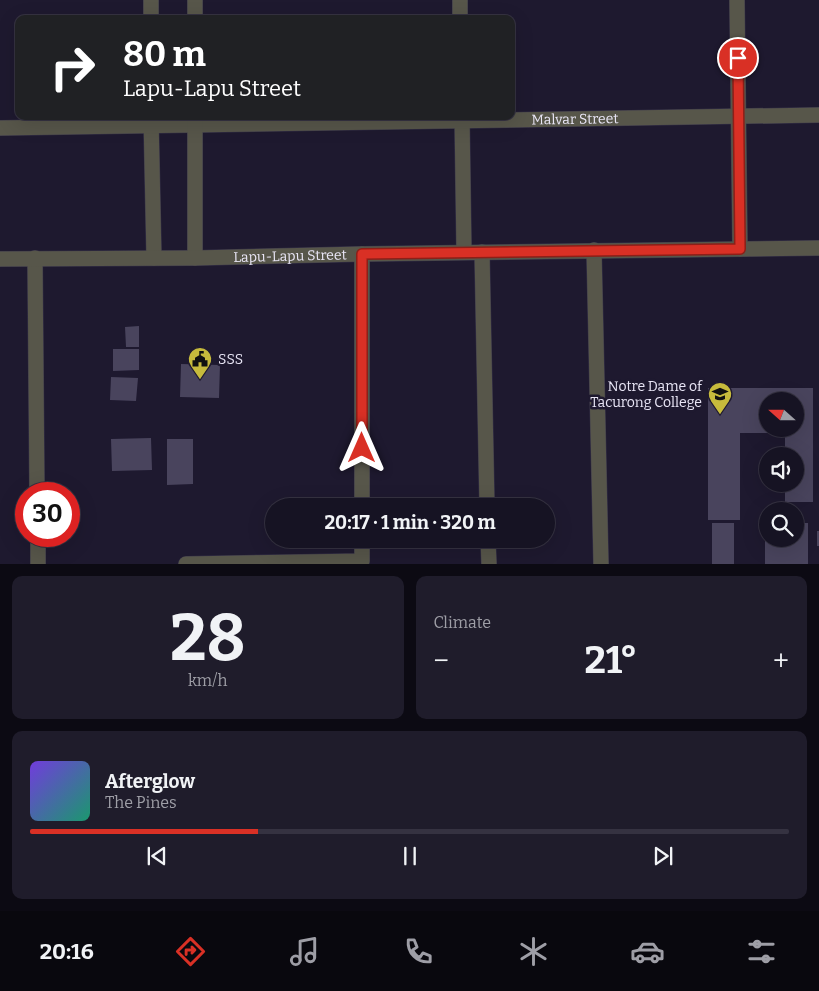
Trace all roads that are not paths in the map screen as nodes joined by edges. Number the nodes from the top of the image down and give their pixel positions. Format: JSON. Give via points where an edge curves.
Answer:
{"nodes":[{"id":1,"x":151,"y":0,"type":"edge"},
{"id":2,"x":195,"y":0,"type":"edge"},
{"id":3,"x":460,"y":0,"type":"edge"},
{"id":4,"x":737,"y":0,"type":"edge"},
{"id":5,"x":151,"y":15,"type":"edge"},
{"id":6,"x":195,"y":15,"type":"edge"},
{"id":7,"x":460,"y":15,"type":"edge"},
{"id":8,"x":819,"y":115,"type":"edge"},
{"id":9,"x":738,"y":116,"type":"junction"},
{"id":10,"x":515,"y":118,"type":"edge"},
{"id":11,"x":284,"y":120,"type":"edge"},
{"id":12,"x":462,"y":120,"type":"edge"},
{"id":13,"x":151,"y":121,"type":"edge"},
{"id":14,"x":195,"y":121,"type":"edge"},
{"id":15,"x":0,"y":128,"type":"edge"},
{"id":16,"x":819,"y":248,"type":"edge"},
{"id":17,"x":740,"y":249,"type":"junction"},
{"id":18,"x":594,"y":250,"type":"junction"},
{"id":19,"x":464,"y":252,"type":"junction"},
{"id":20,"x":482,"y":252,"type":"junction"},
{"id":21,"x":362,"y":254,"type":"junction"},
{"id":22,"x":35,"y":258,"type":"junction"},
{"id":23,"x":154,"y":258,"type":"junction"},
{"id":24,"x":195,"y":258,"type":"junction"},
{"id":25,"x":0,"y":259,"type":"edge"},
{"id":26,"x":37,"y":482,"type":"edge"},
{"id":27,"x":362,"y":498,"type":"edge"},
{"id":28,"x":488,"y":498,"type":"edge"},
{"id":29,"x":38,"y":547,"type":"edge"},
{"id":30,"x":362,"y":548,"type":"edge"},
{"id":31,"x":488,"y":548,"type":"edge"},
{"id":32,"x":362,"y":562,"type":"edge"},
{"id":33,"x":38,"y":564,"type":"edge"},
{"id":34,"x":186,"y":564,"type":"edge"},
{"id":35,"x":489,"y":564,"type":"edge"},
{"id":36,"x":601,"y":564,"type":"edge"}],
"edges":[{"from":1,"to":5,"type":"street"},
{"from":2,"to":6,"type":"street"},
{"from":3,"to":7,"type":"street"},
{"from":4,"to":9,"type":"street"},
{"from":8,"to":9,"type":"street","name":"Malvar Street"},
{"from":9,"to":10,"type":"street","name":"Malvar Street"},
{"from":9,"to":17,"type":"street"},
{"from":11,"to":14,"type":"street","name":"Malvar Street"},
{"from":12,"to":19,"type":"street"},
{"from":13,"to":14,"type":"street","name":"Malvar Street"},
{"from":13,"to":15,"type":"street","name":"Malvar Street"},
{"from":13,"to":23,"type":"street"},
{"from":14,"to":24,"type":"street"},
{"from":16,"to":17,"type":"street","name":"Lapu-Lapu Street"},
{"from":17,"to":18,"type":"street","name":"Lapu-Lapu Street"},
{"from":18,"to":20,"type":"street","name":"Lapu-Lapu Street"},
{"from":18,"to":36,"type":"street"},
{"from":19,"to":20,"type":"street","name":"Lapu-Lapu Street"},
{"from":19,"to":21,"type":"street","name":"Lapu-Lapu Street"},
{"from":20,"to":28,"type":"street"},
{"from":21,"to":24,"type":"street","name":"Lapu-Lapu Street"},
{"from":21,"to":27,"type":"street"},
{"from":22,"to":23,"type":"street","name":"Lapu-Lapu Street"},
{"from":22,"to":25,"type":"street","name":"Lapu-Lapu Street"},
{"from":22,"to":26,"type":"street"},
{"from":23,"to":24,"type":"street","name":"Lapu-Lapu Street"},
{"from":29,"to":33,"type":"street"},
{"from":30,"to":32,"type":"street"},
{"from":31,"to":35,"type":"street"},
{"from":32,"to":34,"type":"street"}]}
